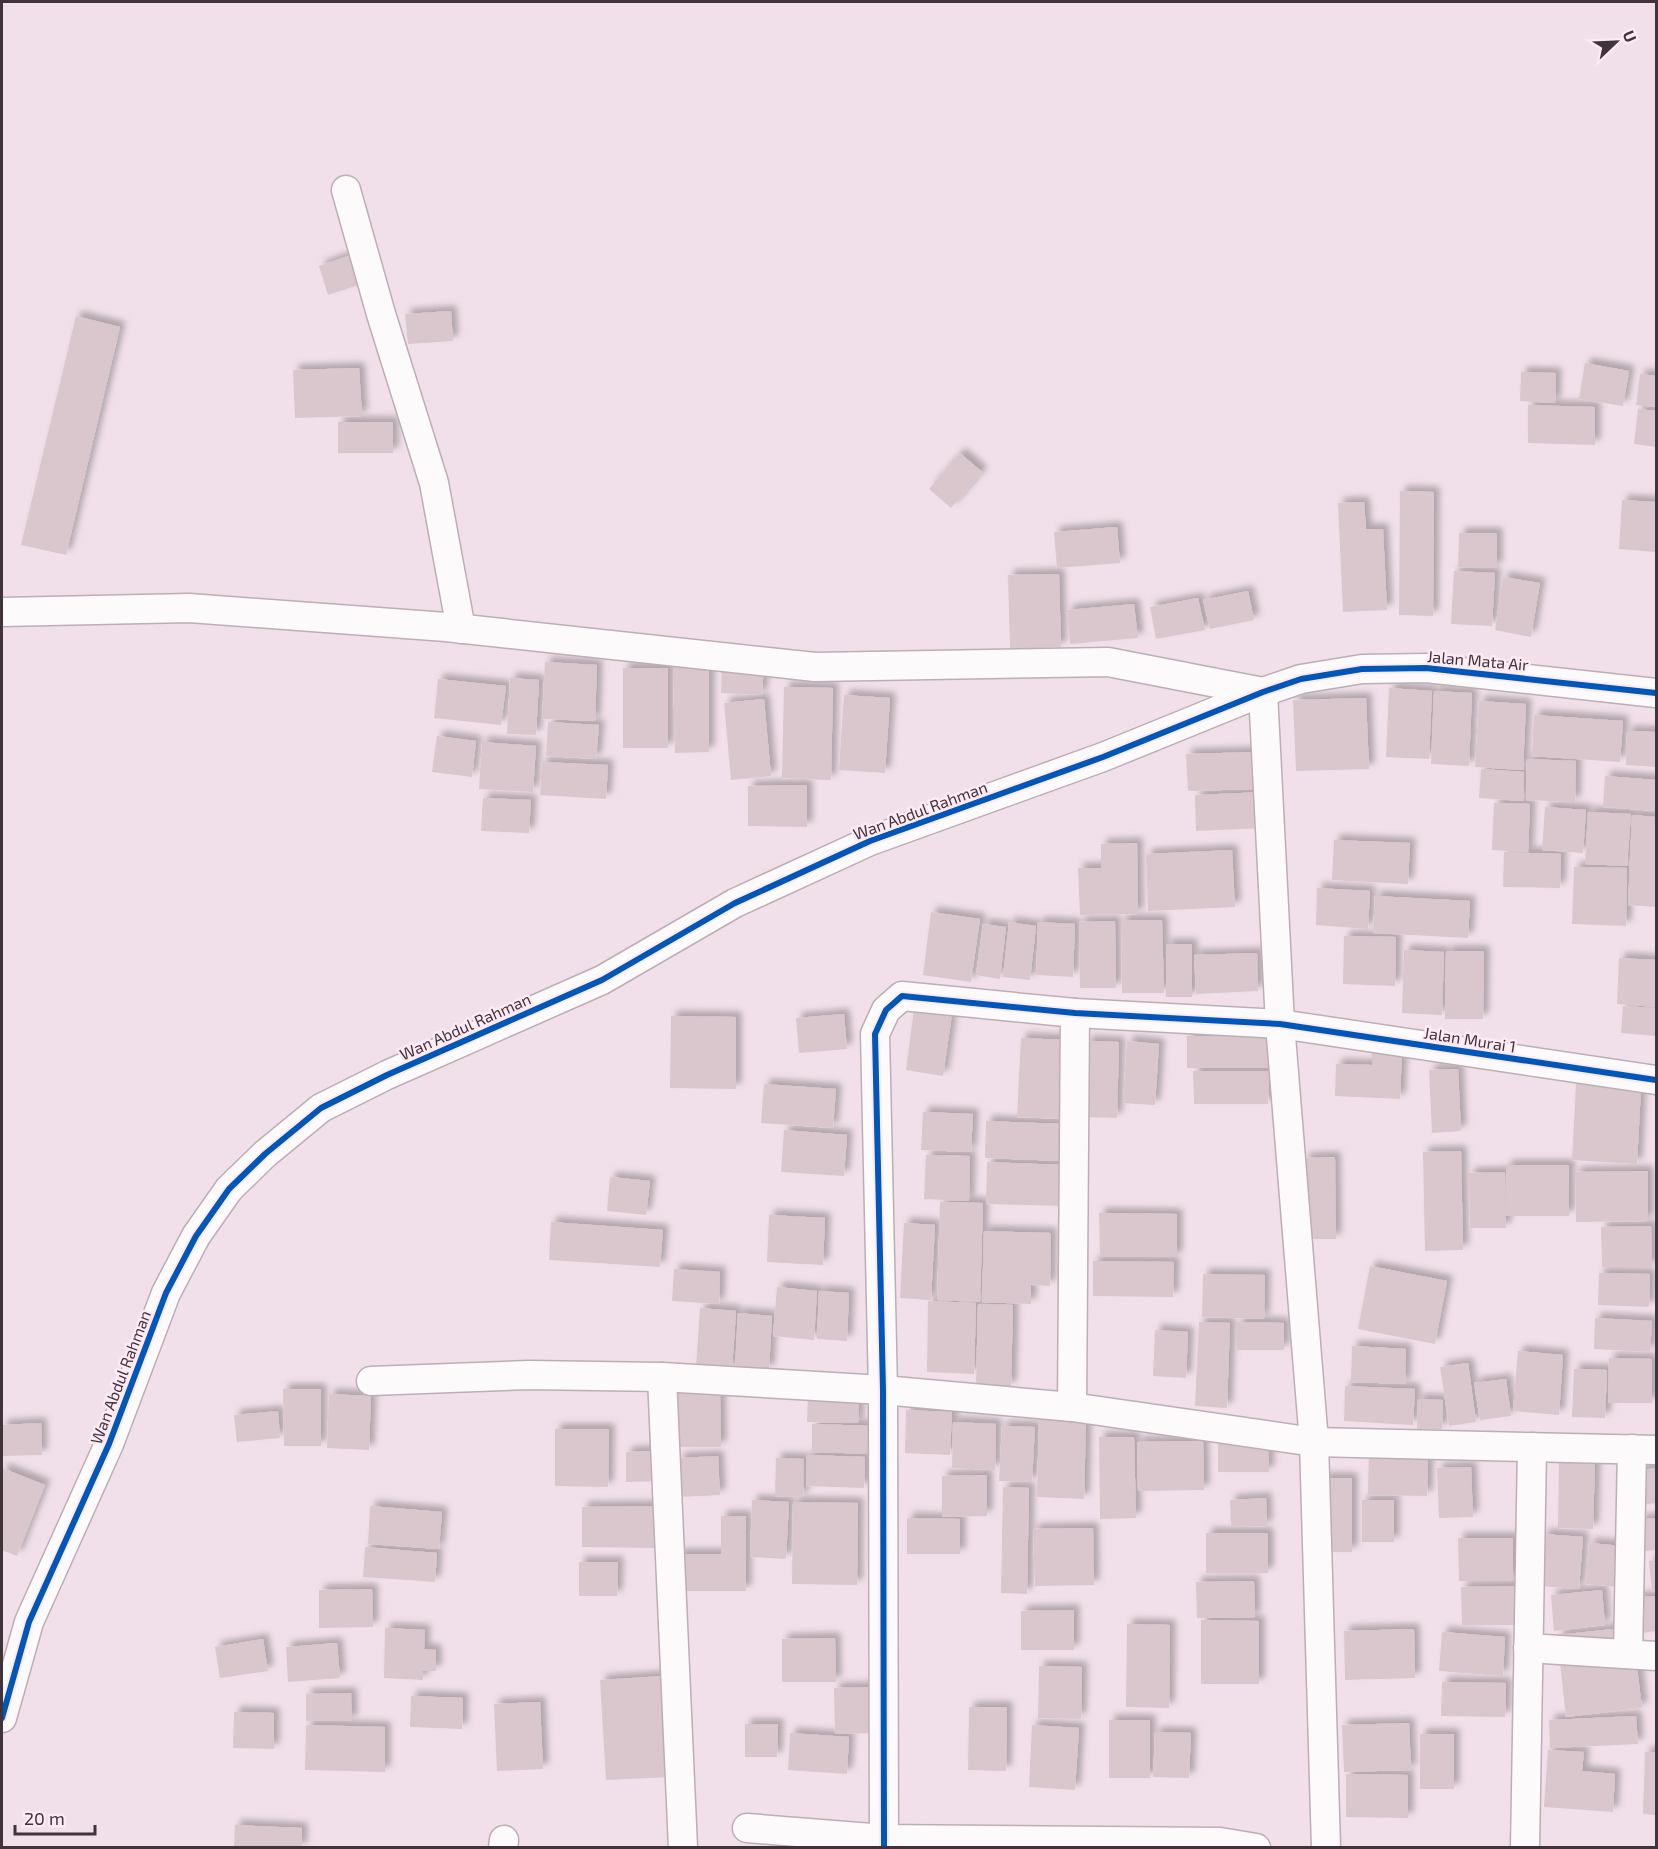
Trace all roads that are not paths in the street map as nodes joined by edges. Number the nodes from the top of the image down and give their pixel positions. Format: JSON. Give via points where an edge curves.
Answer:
{"nodes":[{"id":1,"x":346,"y":190,"type":"dead end"},
{"id":2,"x":2,"y":612,"type":"edge"},
{"id":3,"x":461,"y":629,"type":"junction"},
{"id":4,"x":1263,"y":692,"type":"junction"},
{"id":5,"x":1656,"y":693,"type":"edge"},
{"id":6,"x":1075,"y":1014,"type":"junction"},
{"id":7,"x":1280,"y":1024,"type":"junction"},
{"id":8,"x":1656,"y":1080,"type":"edge"},
{"id":9,"x":662,"y":1377,"type":"junction"},
{"id":10,"x":371,"y":1381,"type":"dead end"},
{"id":11,"x":883,"y":1390,"type":"junction"},
{"id":12,"x":1072,"y":1407,"type":"junction"},
{"id":13,"x":1314,"y":1442,"type":"junction"},
{"id":14,"x":1532,"y":1447,"type":"junction"},
{"id":15,"x":1644,"y":1450,"type":"edge"},
{"id":16,"x":1528,"y":1648,"type":"junction"},
{"id":17,"x":1628,"y":1654,"type":"junction"},
{"id":18,"x":1656,"y":1656,"type":"edge"},
{"id":19,"x":2,"y":1718,"type":"edge"},
{"id":20,"x":747,"y":1828,"type":"dead end"},
{"id":21,"x":884,"y":1843,"type":"edge"},
{"id":22,"x":683,"y":1848,"type":"edge"},
{"id":23,"x":1256,"y":1848,"type":"edge"},
{"id":24,"x":1326,"y":1848,"type":"edge"},
{"id":25,"x":1525,"y":1848,"type":"edge"}],
"edges":[{"from":1,"to":3,"type":"street","via":[[434,483]]},
{"from":2,"to":3,"type":"street","via":[[189,608]]},
{"from":3,"to":4,"type":"street","via":[[815,666],[1108,662]]},
{"from":4,"to":5,"type":"street","name":"Jalan Mata Air","via":[[1301,679],[1362,669],[1426,668]]},
{"from":4,"to":7,"type":"street"},
{"from":4,"to":19,"type":"street","name":"Wan Abdul Rahman","via":[[1103,757],[870,841],[735,903],[602,980],[321,1108],[229,1189],[196,1236],[166,1293],[109,1444],[29,1622]]},
{"from":6,"to":7,"type":"street","name":"Jalan Murai 1"},
{"from":6,"to":11,"type":"street","name":"Jalan Murai 1","via":[[902,996],[886,1010],[875,1034]]},
{"from":6,"to":12,"type":"street"},
{"from":7,"to":8,"type":"street","name":"Jalan Murai 1"},
{"from":7,"to":13,"type":"street"},
{"from":9,"to":10,"type":"street","via":[[529,1375]]},
{"from":9,"to":11,"type":"street"},
{"from":9,"to":22,"type":"street"},
{"from":11,"to":12,"type":"street"},
{"from":11,"to":21,"type":"street","name":"Jalan Murai 1"},
{"from":12,"to":13,"type":"street"},
{"from":13,"to":14,"type":"street"},
{"from":13,"to":24,"type":"street"},
{"from":14,"to":15,"type":"street"},
{"from":14,"to":16,"type":"street"},
{"from":15,"to":17,"type":"street"},
{"from":16,"to":17,"type":"street"},
{"from":16,"to":25,"type":"street"},
{"from":17,"to":18,"type":"street"},
{"from":20,"to":21,"type":"street"},
{"from":21,"to":23,"type":"street","via":[[1220,1842]]}]}
